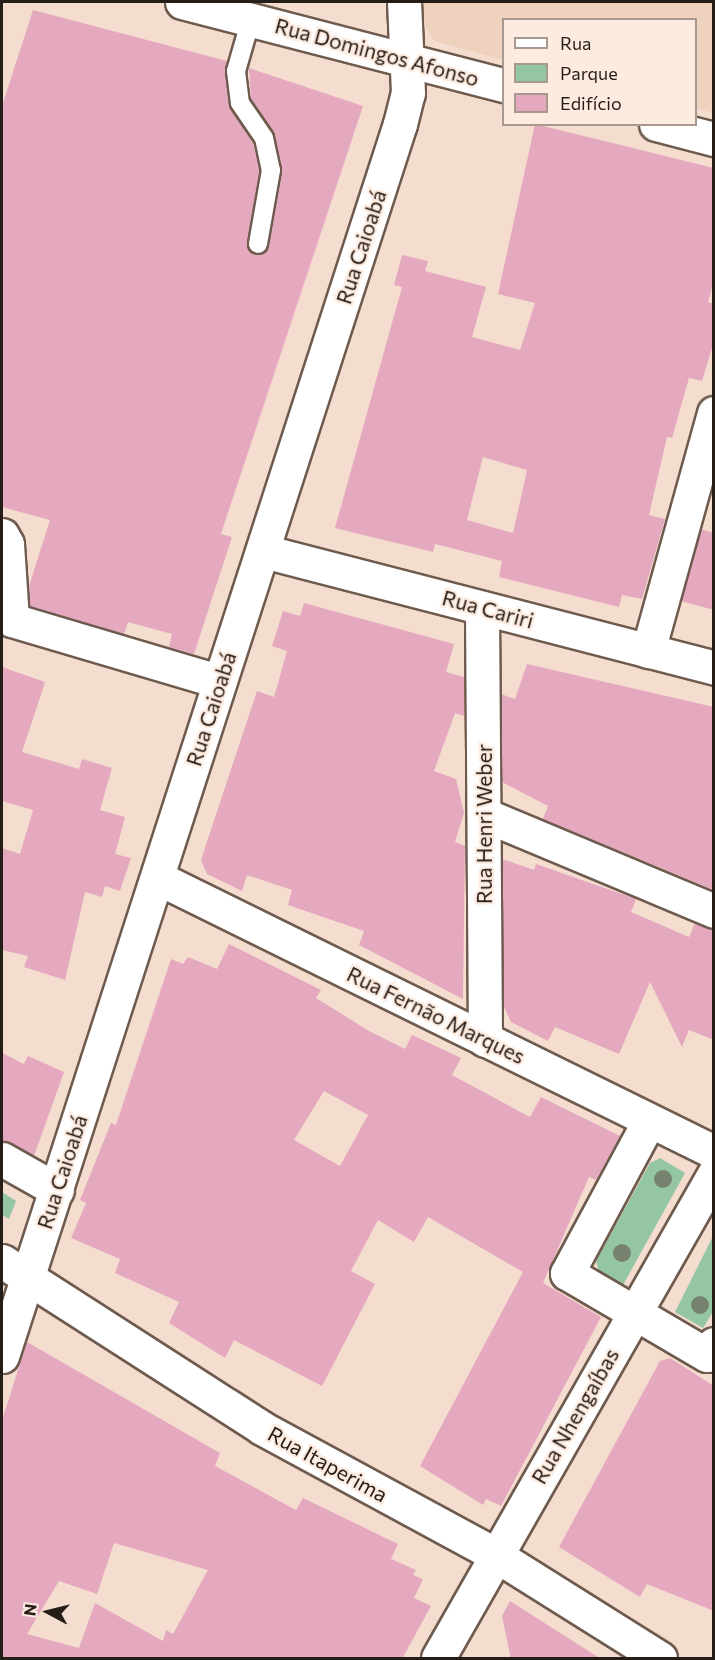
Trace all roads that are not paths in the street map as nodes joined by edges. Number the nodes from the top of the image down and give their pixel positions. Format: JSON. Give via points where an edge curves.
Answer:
{"nodes":[{"id":1,"x":182,"y":2,"type":"edge"},
{"id":2,"x":404,"y":2,"type":"edge"},
{"id":3,"x":251,"y":19,"type":"junction"},
{"id":4,"x":408,"y":60,"type":"junction"},
{"id":5,"x":502,"y":84,"type":"edge"},
{"id":6,"x":664,"y":126,"type":"edge"},
{"id":7,"x":714,"y":139,"type":"edge"},
{"id":8,"x":258,"y":244,"type":"dead end"},
{"id":9,"x":714,"y":413,"type":"edge"},
{"id":10,"x":2,"y":535,"type":"edge"},
{"id":11,"x":263,"y":551,"type":"junction"},
{"id":12,"x":482,"y":608,"type":"junction"},
{"id":13,"x":648,"y":651,"type":"junction"},
{"id":14,"x":714,"y":668,"type":"edge"},
{"id":15,"x":218,"y":681,"type":"junction"},
{"id":16,"x":485,"y":815,"type":"junction"},
{"id":17,"x":158,"y":878,"type":"junction"},
{"id":18,"x":714,"y":911,"type":"edge"},
{"id":19,"x":485,"y":1040,"type":"junction"},
{"id":20,"x":649,"y":1120,"type":"junction"},
{"id":21,"x":714,"y":1152,"type":"edge"},
{"id":22,"x":2,"y":1159,"type":"edge"},
{"id":23,"x":714,"y":1174,"type":"edge"},
{"id":24,"x":57,"y":1190,"type":"junction"},
{"id":25,"x":15,"y":1269,"type":"edge"},
{"id":26,"x":634,"y":1312,"type":"junction"},
{"id":27,"x":714,"y":1344,"type":"edge"},
{"id":28,"x":2,"y":1356,"type":"edge"},
{"id":29,"x":494,"y":1554,"type":"junction"},
{"id":30,"x":438,"y":1659,"type":"edge"},
{"id":31,"x":660,"y":1659,"type":"edge"}],
"edges":[{"from":1,"to":3,"type":"street","name":"Rua Domingos Afonso"},
{"from":2,"to":4,"type":"street","name":"Rua Caioabá"},
{"from":3,"to":4,"type":"street","name":"Rua Domingos Afonso"},
{"from":3,"to":8,"type":"lane","via":[[236,71],[240,103],[264,138],[271,170]]},
{"from":4,"to":5,"type":"street","name":"Rua Domingos Afonso"},
{"from":4,"to":11,"type":"street","name":"Rua Caioabá","via":[[408,93],[400,124]]},
{"from":6,"to":7,"type":"street"},
{"from":9,"to":13,"type":"street"},
{"from":10,"to":15,"type":"street","via":[[7,544],[12,620]]},
{"from":11,"to":12,"type":"street","name":"Rua Cariri"},
{"from":11,"to":15,"type":"street","name":"Rua Caioabá"},
{"from":12,"to":13,"type":"street","name":"Rua Cariri"},
{"from":12,"to":16,"type":"street","name":"Rua Henri Weber"},
{"from":13,"to":14,"type":"street","name":"Rua Cariri"},
{"from":15,"to":17,"type":"street","name":"Rua Caioabá"},
{"from":16,"to":18,"type":"street"},
{"from":16,"to":19,"type":"street","name":"Rua Henri Weber"},
{"from":17,"to":19,"type":"street","name":"Rua Fernão Marques"},
{"from":17,"to":24,"type":"street","name":"Rua Caioabá"},
{"from":19,"to":20,"type":"street","name":"Rua Fernão Marques"},
{"from":20,"to":21,"type":"street","name":"Rua Fernão Marques"},
{"from":20,"to":26,"type":"street","via":[[567,1273]]},
{"from":22,"to":24,"type":"street"},
{"from":23,"to":26,"type":"street","name":"Rua Nhengaíbas"},
{"from":24,"to":25,"type":"street","name":"Rua Caioabá"},
{"from":25,"to":28,"type":"street","name":"Rua Caioabá"},
{"from":25,"to":29,"type":"street","name":"Rua Itaperima","via":[[262,1428]]},
{"from":26,"to":27,"type":"street","via":[[707,1355]]},
{"from":26,"to":29,"type":"street","name":"Rua Nhengaíbas"},
{"from":29,"to":30,"type":"street","name":"Rua Nhengaíbas"},
{"from":29,"to":31,"type":"street","name":"Rua Itaperima"}]}
